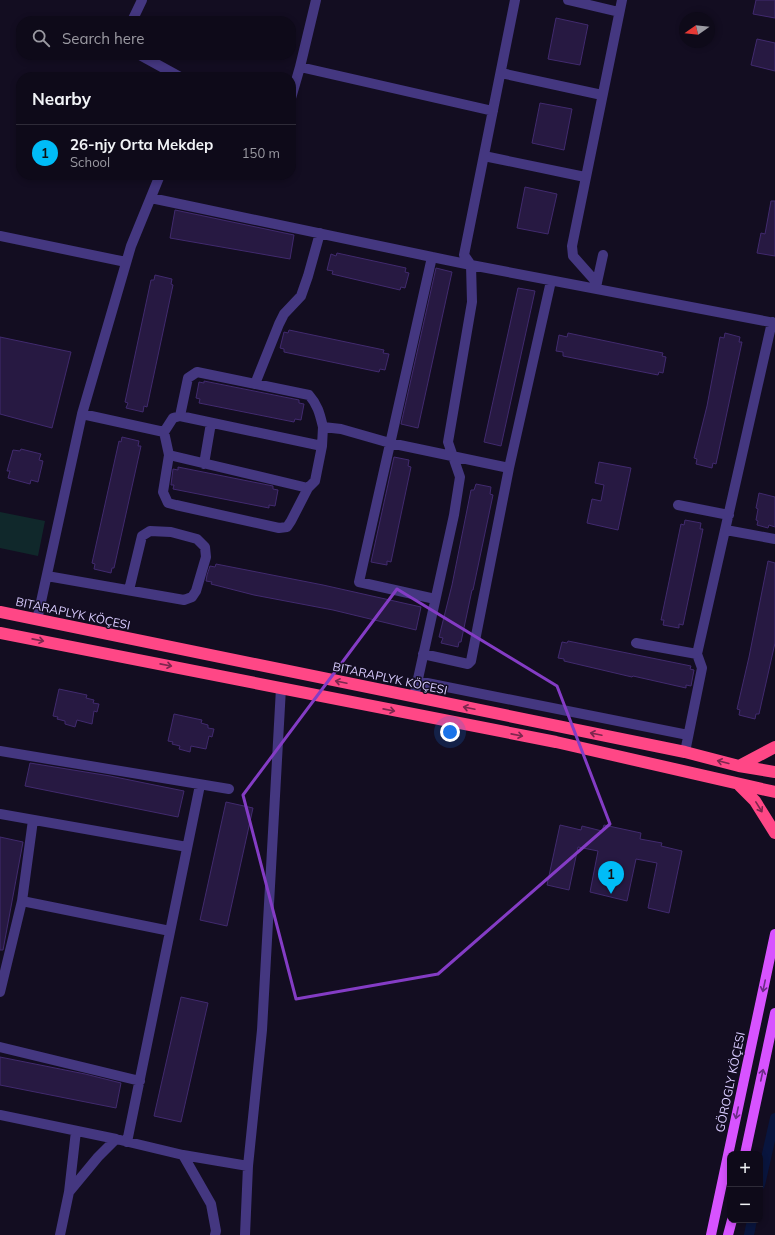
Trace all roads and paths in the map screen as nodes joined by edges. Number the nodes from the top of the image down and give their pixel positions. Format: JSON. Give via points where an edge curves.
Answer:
{"nodes":[{"id":1,"x":142,"y":0,"type":"edge"},
{"id":2,"x":316,"y":0,"type":"edge"},
{"id":3,"x":515,"y":0,"type":"edge"},
{"id":4,"x":568,"y":0,"type":"edge"},
{"id":5,"x":622,"y":0,"type":"edge"},
{"id":6,"x":619,"y":12,"type":"junction"},
{"id":7,"x":134,"y":16,"type":"edge"},
{"id":8,"x":149,"y":60,"type":"edge"},
{"id":9,"x":300,"y":67,"type":"junction"},
{"id":10,"x":171,"y":72,"type":"edge"},
{"id":11,"x":501,"y":73,"type":"junction"},
{"id":12,"x":296,"y":81,"type":"edge"},
{"id":13,"x":602,"y":95,"type":"junction"},
{"id":14,"x":493,"y":111,"type":"junction"},
{"id":15,"x":484,"y":156,"type":"junction"},
{"id":16,"x":585,"y":177,"type":"junction"},
{"id":17,"x":158,"y":180,"type":"edge"},
{"id":18,"x":151,"y":198,"type":"junction"},
{"id":19,"x":320,"y":233,"type":"junction"},
{"id":20,"x":0,"y":236,"type":"edge"},
{"id":21,"x":603,"y":255,"type":"dead end"},
{"id":22,"x":432,"y":257,"type":"junction"},
{"id":23,"x":126,"y":262,"type":"junction"},
{"id":24,"x":471,"y":266,"type":"junction"},
{"id":25,"x":551,"y":281,"type":"junction"},
{"id":26,"x":596,"y":286,"type":"junction"},
{"id":27,"x":773,"y":323,"type":"edge"},
{"id":28,"x":255,"y":384,"type":"junction"},
{"id":29,"x":82,"y":414,"type":"junction"},
{"id":30,"x":180,"y":416,"type":"junction"},
{"id":31,"x":211,"y":423,"type":"junction"},
{"id":32,"x":323,"y":427,"type":"junction"},
{"id":33,"x":164,"y":432,"type":"junction"},
{"id":34,"x":390,"y":443,"type":"junction"},
{"id":35,"x":322,"y":446,"type":"junction"},
{"id":36,"x":169,"y":455,"type":"junction"},
{"id":37,"x":454,"y":457,"type":"junction"},
{"id":38,"x":204,"y":464,"type":"junction"},
{"id":39,"x":509,"y":468,"type":"junction"},
{"id":40,"x":308,"y":488,"type":"junction"},
{"id":41,"x":678,"y":505,"type":"dead end"},
{"id":42,"x":729,"y":515,"type":"junction"},
{"id":43,"x":726,"y":530,"type":"junction"},
{"id":44,"x":775,"y":540,"type":"edge"},
{"id":45,"x":46,"y":576,"type":"junction"},
{"id":46,"x":129,"y":590,"type":"junction"},
{"id":47,"x":435,"y":598,"type":"junction"},
{"id":48,"x":0,"y":612,"type":"edge"},
{"id":49,"x":37,"y":620,"type":"junction"},
{"id":50,"x":0,"y":633,"type":"edge"},
{"id":51,"x":636,"y":643,"type":"dead end"},
{"id":52,"x":423,"y":654,"type":"junction"},
{"id":53,"x":697,"y":654,"type":"junction"},
{"id":54,"x":417,"y":681,"type":"junction"},
{"id":55,"x":282,"y":688,"type":"junction"},
{"id":56,"x":414,"y":697,"type":"junction"},
{"id":57,"x":688,"y":735,"type":"junction"},
{"id":58,"x":775,"y":747,"type":"edge"},
{"id":59,"x":0,"y":751,"type":"edge"},
{"id":60,"x":685,"y":752,"type":"junction"},
{"id":61,"x":739,"y":766,"type":"junction"},
{"id":62,"x":775,"y":772,"type":"edge"},
{"id":63,"x":200,"y":785,"type":"junction"},
{"id":64,"x":739,"y":785,"type":"junction"},
{"id":65,"x":229,"y":789,"type":"dead end"},
{"id":66,"x":775,"y":792,"type":"edge"},
{"id":67,"x":0,"y":814,"type":"edge"},
{"id":68,"x":33,"y":820,"type":"junction"},
{"id":69,"x":775,"y":833,"type":"edge"},
{"id":70,"x":188,"y":847,"type":"junction"},
{"id":71,"x":22,"y":901,"type":"junction"},
{"id":72,"x":170,"y":931,"type":"junction"},
{"id":73,"x":775,"y":934,"type":"edge"},
{"id":74,"x":0,"y":992,"type":"edge"},
{"id":75,"x":775,"y":1013,"type":"edge"},
{"id":76,"x":0,"y":1047,"type":"edge"},
{"id":77,"x":140,"y":1081,"type":"junction"},
{"id":78,"x":0,"y":1115,"type":"edge"},
{"id":79,"x":76,"y":1131,"type":"junction"},
{"id":80,"x":116,"y":1139,"type":"junction"},
{"id":81,"x":127,"y":1142,"type":"junction"},
{"id":82,"x":746,"y":1151,"type":"edge"},
{"id":83,"x":183,"y":1155,"type":"junction"},
{"id":84,"x":248,"y":1166,"type":"junction"},
{"id":85,"x":69,"y":1192,"type":"junction"},
{"id":86,"x":731,"y":1223,"type":"edge"},
{"id":87,"x":60,"y":1235,"type":"edge"},
{"id":88,"x":215,"y":1235,"type":"edge"},
{"id":89,"x":245,"y":1235,"type":"edge"},
{"id":90,"x":711,"y":1235,"type":"edge"},
{"id":91,"x":728,"y":1235,"type":"edge"}],
"edges":[{"from":1,"to":7,"type":"street"},
{"from":2,"to":9,"type":"street"},
{"from":3,"to":11,"type":"street"},
{"from":4,"to":6,"type":"street"},
{"from":5,"to":6,"type":"street"},
{"from":6,"to":13,"type":"street"},
{"from":8,"to":10,"type":"street"},
{"from":9,"to":12,"type":"street"},
{"from":9,"to":14,"type":"street"},
{"from":11,"to":13,"type":"street"},
{"from":11,"to":14,"type":"street"},
{"from":13,"to":16,"type":"street"},
{"from":14,"to":15,"type":"street"},
{"from":15,"to":16,"type":"street"},
{"from":15,"to":24,"type":"street","via":[[464,255]]},
{"from":16,"to":26,"type":"street","via":[[572,251]]},
{"from":17,"to":18,"type":"street"},
{"from":18,"to":19,"type":"street"},
{"from":18,"to":23,"type":"street"},
{"from":19,"to":22,"type":"street"},
{"from":19,"to":28,"type":"street","via":[[301,296],[284,314]]},
{"from":20,"to":23,"type":"street"},
{"from":21,"to":26,"type":"street"},
{"from":22,"to":24,"type":"street"},
{"from":22,"to":34,"type":"street"},
{"from":23,"to":29,"type":"street"},
{"from":24,"to":25,"type":"street"},
{"from":24,"to":37,"type":"street","via":[[472,302],[448,442]]},
{"from":25,"to":26,"type":"street"},
{"from":25,"to":39,"type":"street"},
{"from":26,"to":27,"type":"street"},
{"from":27,"to":42,"type":"street"},
{"from":28,"to":30,"type":"street","via":[[197,372],[188,378]]},
{"from":28,"to":32,"type":"street","via":[[309,396],[317,406]]},
{"from":29,"to":33,"type":"street"},
{"from":29,"to":45,"type":"street"},
{"from":30,"to":31,"type":"street"},
{"from":30,"to":33,"type":"street","via":[[173,418]]},
{"from":31,"to":35,"type":"street"},
{"from":31,"to":38,"type":"street"},
{"from":32,"to":34,"type":"street","via":[[341,428]]},
{"from":32,"to":35,"type":"street"},
{"from":33,"to":36,"type":"street"},
{"from":34,"to":37,"type":"street"},
{"from":34,"to":47,"type":"street","via":[[358,582]]},
{"from":35,"to":40,"type":"street","via":[[315,481]]},
{"from":36,"to":38,"type":"street"},
{"from":36,"to":40,"type":"street","via":[[163,492],[168,503],[176,505],[279,528],[287,527]]},
{"from":37,"to":39,"type":"street"},
{"from":37,"to":47,"type":"street","via":[[460,477]]},
{"from":38,"to":40,"type":"street"},
{"from":39,"to":52,"type":"street","via":[[472,661],[468,664]]},
{"from":41,"to":42,"type":"street"},
{"from":42,"to":43,"type":"street"},
{"from":43,"to":44,"type":"street"},
{"from":43,"to":53,"type":"street"},
{"from":45,"to":46,"type":"street"},
{"from":45,"to":49,"type":"street"},
{"from":46,"to":46,"type":"street","via":[[142,536],[150,531],[171,532],[197,539],[205,547],[206,557],[192,597],[184,600]]},
{"from":47,"to":52,"type":"street"},
{"from":48,"to":49,"type":"highway","name":"BITARAPLYK KÖÇESI"},
{"from":56,"to":49,"type":"highway","name":"BITARAPLYK KÖÇESI","one_way":true},
{"from":50,"to":55,"type":"highway","one_way":true},
{"from":51,"to":53,"type":"street"},
{"from":52,"to":54,"type":"street"},
{"from":53,"to":57,"type":"street","via":[[702,668]]},
{"from":54,"to":56,"type":"street"},
{"from":54,"to":57,"type":"street"},
{"from":55,"to":64,"type":"highway","one_way":true,"via":[[556,742]]},
{"from":55,"to":84,"type":"street","via":[[262,1030]]},
{"from":60,"to":56,"type":"highway","name":"BITARAPLYK KÖÇESI","one_way":true},
{"from":57,"to":60,"type":"street"},
{"from":58,"to":61,"type":"highway"},
{"from":59,"to":63,"type":"street"},
{"from":61,"to":60,"type":"highway","name":"BITARAPLYK KÖÇESI","one_way":true},
{"from":61,"to":62,"type":"highway","name":"BITARAPLYK KÖÇESI"},
{"from":63,"to":65,"type":"street"},
{"from":63,"to":70,"type":"street"},
{"from":64,"to":66,"type":"highway"},
{"from":64,"to":69,"type":"highway","one_way":true,"via":[[755,801]]},
{"from":67,"to":68,"type":"street"},
{"from":68,"to":70,"type":"street"},
{"from":68,"to":71,"type":"street"},
{"from":70,"to":72,"type":"street"},
{"from":71,"to":72,"type":"street"},
{"from":71,"to":74,"type":"street"},
{"from":72,"to":77,"type":"street"},
{"from":73,"to":90,"type":"main road","name":"GÖROGLY KÖÇESI","one_way":true},
{"from":82,"to":75,"type":"main road","one_way":true},
{"from":76,"to":77,"type":"street"},
{"from":77,"to":81,"type":"street"},
{"from":78,"to":79,"type":"street"},
{"from":79,"to":80,"type":"street"},
{"from":79,"to":85,"type":"street"},
{"from":80,"to":81,"type":"street"},
{"from":80,"to":85,"type":"street"},
{"from":81,"to":83,"type":"street"},
{"from":83,"to":84,"type":"street"},
{"from":83,"to":88,"type":"street","via":[[211,1204]]},
{"from":84,"to":89,"type":"street"},
{"from":85,"to":87,"type":"street"},
{"from":86,"to":91,"type":"main road"}]}
